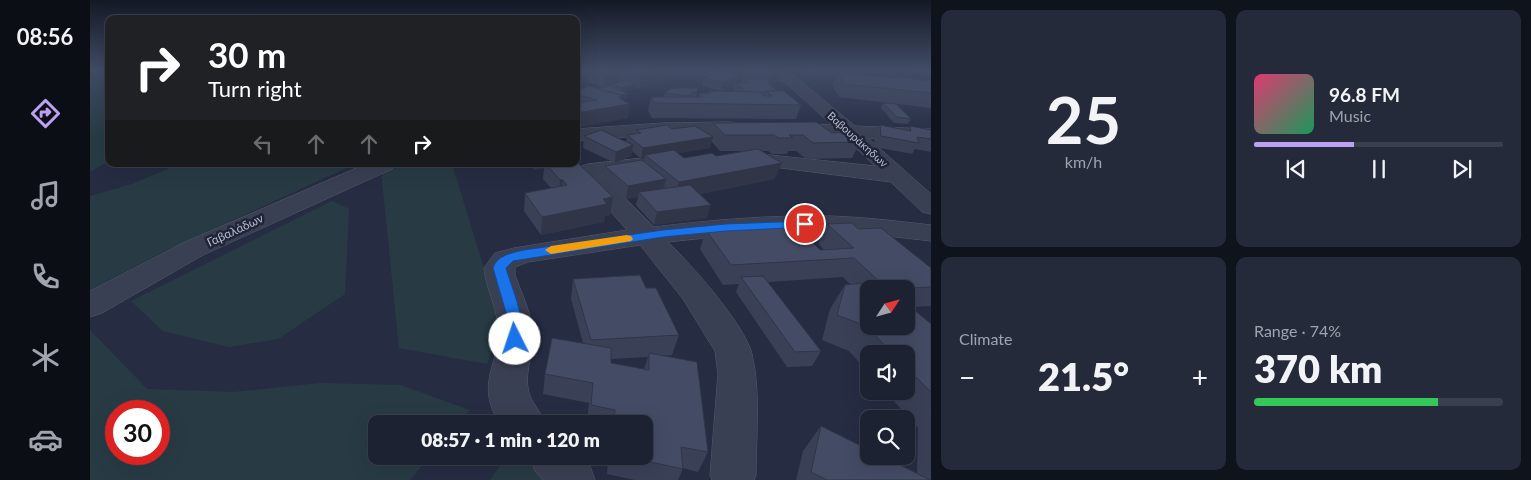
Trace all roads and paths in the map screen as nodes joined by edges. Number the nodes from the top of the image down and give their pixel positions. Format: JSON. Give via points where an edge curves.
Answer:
{"nodes":[{"id":1,"x":804,"y":92,"type":"edge"},
{"id":2,"x":849,"y":131,"type":"junction"},
{"id":3,"x":580,"y":135,"type":"edge"},
{"id":4,"x":931,"y":135,"type":"edge"},
{"id":5,"x":720,"y":159,"type":"edge"},
{"id":6,"x":665,"y":162,"type":"edge"},
{"id":7,"x":377,"y":167,"type":"edge"},
{"id":8,"x":898,"y":176,"type":"junction"},
{"id":9,"x":931,"y":207,"type":"edge"},
{"id":10,"x":931,"y":233,"type":"edge"},
{"id":11,"x":647,"y":236,"type":"junction"},
{"id":12,"x":90,"y":304,"type":"edge"},
{"id":13,"x":518,"y":415,"type":"edge"},
{"id":14,"x":560,"y":465,"type":"edge"},
{"id":15,"x":733,"y":475,"type":"dead end"},
{"id":16,"x":572,"y":480,"type":"edge"}],
"edges":[{"from":1,"to":2,"type":"street","name":"Βαβουράκηδων"},
{"from":2,"to":3,"type":"street","via":[[681,126]]},
{"from":2,"to":4,"type":"street"},
{"from":2,"to":8,"type":"street","name":"Βαβουράκηδων"},
{"from":5,"to":8,"type":"street","via":[[761,159]]},
{"from":6,"to":11,"type":"street","via":[[589,172],[590,178]]},
{"from":7,"to":12,"type":"street","name":"Γαβαλάδων","via":[[193,250]]},
{"from":8,"to":9,"type":"street","name":"Βαβουράκηδων"},
{"from":10,"to":11,"type":"street","via":[[801,224]]},
{"from":11,"to":13,"type":"street","via":[[524,254],[501,263],[500,275],[516,325],[507,382],[513,408]]},
{"from":11,"to":15,"type":"street","via":[[694,290],[733,351],[738,374]]},
{"from":14,"to":16,"type":"street"}]}
